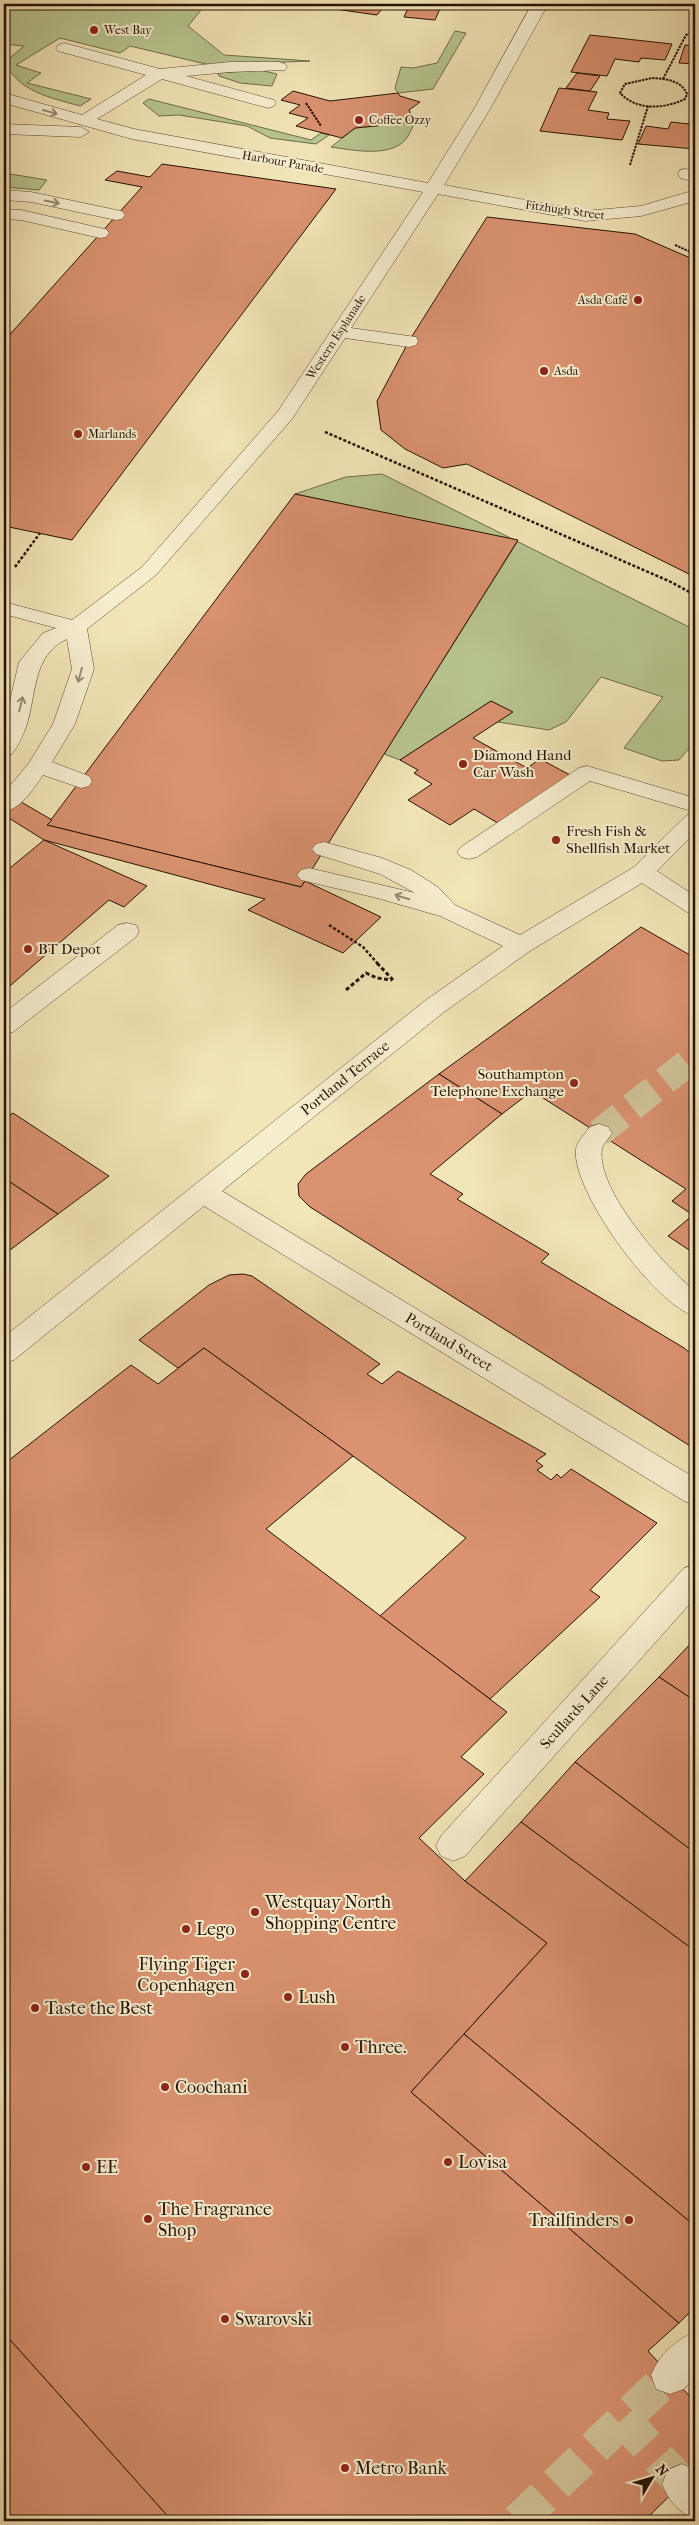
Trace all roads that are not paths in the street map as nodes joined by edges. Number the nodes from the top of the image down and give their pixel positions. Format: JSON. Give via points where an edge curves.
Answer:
{"nodes":[{"id":1,"x":540,"y":4,"type":"edge"},
{"id":2,"x":64,"y":48,"type":"dead end"},
{"id":3,"x":279,"y":67,"type":"dead end"},
{"id":4,"x":159,"y":74,"type":"junction"},
{"id":5,"x":4,"y":98,"type":"edge"},
{"id":6,"x":268,"y":103,"type":"dead end"},
{"id":7,"x":84,"y":121,"type":"junction"},
{"id":8,"x":4,"y":129,"type":"edge"},
{"id":9,"x":132,"y":134,"type":"junction"},
{"id":10,"x":433,"y":189,"type":"junction"},
{"id":11,"x":4,"y":195,"type":"edge"},
{"id":12,"x":695,"y":195,"type":"edge"},
{"id":13,"x":4,"y":214,"type":"edge"},
{"id":14,"x":116,"y":215,"type":"dead end"},
{"id":15,"x":100,"y":233,"type":"dead end"},
{"id":16,"x":339,"y":332,"type":"junction"},
{"id":17,"x":409,"y":341,"type":"dead end"},
{"id":18,"x":4,"y":608,"type":"edge"},
{"id":19,"x":76,"y":627,"type":"junction"},
{"id":20,"x":4,"y":749,"type":"edge"},
{"id":21,"x":39,"y":765,"type":"junction"},
{"id":22,"x":81,"y":781,"type":"dead end"},
{"id":23,"x":695,"y":805,"type":"edge"},
{"id":24,"x":4,"y":806,"type":"edge"},
{"id":25,"x":695,"y":820,"type":"edge"},
{"id":26,"x":324,"y":849,"type":"dead end"},
{"id":27,"x":469,"y":852,"type":"dead end"},
{"id":28,"x":642,"y":872,"type":"junction"},
{"id":29,"x":309,"y":875,"type":"dead end"},
{"id":30,"x":695,"y":907,"type":"edge"},
{"id":31,"x":449,"y":911,"type":"junction"},
{"id":32,"x":127,"y":931,"type":"dead end"},
{"id":33,"x":521,"y":945,"type":"junction"},
{"id":34,"x":4,"y":1026,"type":"edge"},
{"id":35,"x":598,"y":1133,"type":"tunnel mouth"},
{"id":36,"x":202,"y":1192,"type":"junction"},
{"id":37,"x":695,"y":1306,"type":"edge"},
{"id":38,"x":4,"y":1352,"type":"edge"},
{"id":39,"x":695,"y":1493,"type":"edge"},
{"id":40,"x":695,"y":1577,"type":"edge"},
{"id":41,"x":453,"y":1846,"type":"dead end"}],
"edges":[{"from":1,"to":10,"type":"street","name":"Western Esplanade"},
{"from":2,"to":4,"type":"street"},
{"from":3,"to":4,"type":"street","via":[[230,67]]},
{"from":4,"to":6,"type":"street"},
{"from":4,"to":7,"type":"street"},
{"from":5,"to":7,"type":"street","name":"Harbour Parade","one_way":true},
{"from":7,"to":9,"type":"street","name":"Harbour Parade"},
{"from":8,"to":9,"type":"street","name":"Harbour Parade"},
{"from":9,"to":10,"type":"street","name":"Harbour Parade"},
{"from":10,"to":12,"type":"street","name":"Fitzhugh Street","via":[[585,216],[611,217]]},
{"from":10,"to":16,"type":"street","name":"Western Esplanade"},
{"from":11,"to":14,"type":"street","one_way":true,"via":[[31,197]]},
{"from":13,"to":15,"type":"street"},
{"from":16,"to":17,"type":"street"},
{"from":16,"to":19,"type":"street","name":"Western Esplanade","via":[[285,415],[149,571]]},
{"from":18,"to":19,"type":"street"},
{"from":20,"to":19,"type":"street","name":"Western Esplanade","one_way":true,"via":[[14,730],[30,662],[51,638]]},
{"from":19,"to":21,"type":"street","one_way":true,"via":[[83,669],[64,724]]},
{"from":21,"to":22,"type":"street"},
{"from":21,"to":24,"type":"street"},
{"from":23,"to":27,"type":"street","via":[[587,773]]},
{"from":25,"to":28,"type":"street","name":"Portland Terrace"},
{"from":26,"to":31,"type":"street","via":[[401,872],[427,888]]},
{"from":28,"to":30,"type":"street"},
{"from":28,"to":33,"type":"street","name":"Portland Terrace"},
{"from":31,"to":29,"type":"street","one_way":true,"via":[[382,890]]},
{"from":31,"to":33,"type":"street"},
{"from":32,"to":34,"type":"street"},
{"from":33,"to":36,"type":"street","name":"Portland Terrace","via":[[435,1006]]},
{"from":35,"to":37,"type":"street","via":[[589,1148],[591,1172],[625,1235],[674,1289]]},
{"from":36,"to":38,"type":"street","name":"Portland Terrace"},
{"from":36,"to":39,"type":"street","name":"Portland Street"},
{"from":40,"to":41,"type":"street","name":"Scullards Lane"}]}
